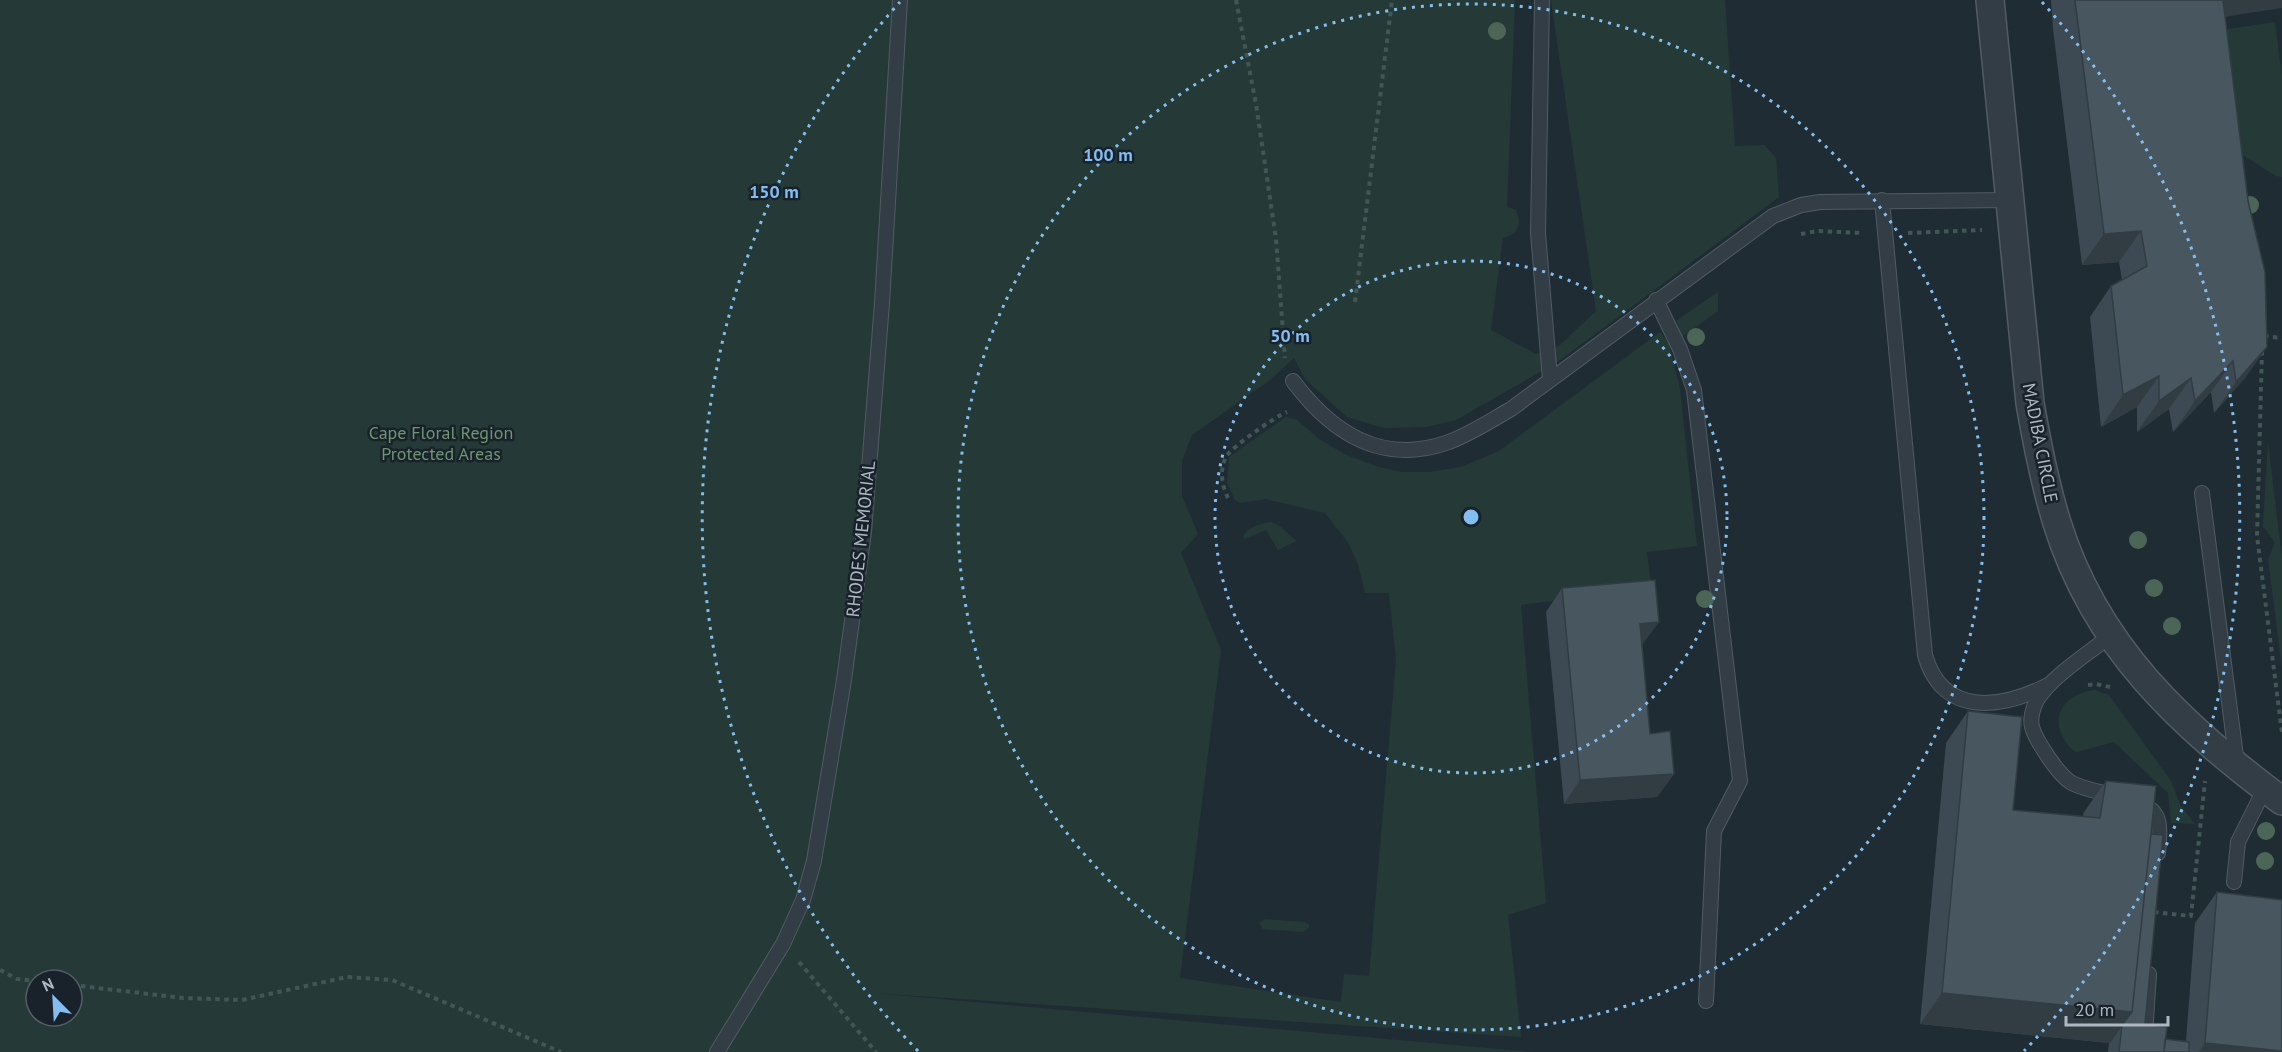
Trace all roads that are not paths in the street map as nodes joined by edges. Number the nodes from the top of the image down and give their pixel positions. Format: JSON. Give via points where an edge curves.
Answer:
{"nodes":[{"id":1,"x":900,"y":0,"type":"edge"},
{"id":2,"x":1542,"y":0,"type":"edge"},
{"id":3,"x":1990,"y":0,"type":"edge"},
{"id":4,"x":1882,"y":200,"type":"junction"},
{"id":5,"x":2010,"y":200,"type":"junction"},
{"id":6,"x":1656,"y":300,"type":"junction"},
{"id":7,"x":1550,"y":378,"type":"junction"},
{"id":8,"x":1293,"y":381,"type":"road end"},
{"id":9,"x":2202,"y":492,"type":"dead end"},
{"id":10,"x":2110,"y":636,"type":"junction"},
{"id":11,"x":2050,"y":684,"type":"junction"},
{"id":12,"x":2237,"y":766,"type":"junction"},
{"id":13,"x":2273,"y":794,"type":"edge"},
{"id":14,"x":2158,"y":865,"type":"edge"},
{"id":15,"x":2234,"y":882,"type":"dead end"},
{"id":16,"x":2154,"y":912,"type":"edge"},
{"id":17,"x":1706,"y":1001,"type":"dead end"},
{"id":18,"x":2145,"y":1035,"type":"edge"},
{"id":19,"x":717,"y":1052,"type":"edge"}],
"edges":[{"from":1,"to":19,"type":"lane","name":"RHODES MEMORIAL","via":[[864,532],[814,861],[803,900],[783,944]]},
{"from":2,"to":7,"type":"lane","via":[[1538,232]]},
{"from":3,"to":5,"type":"street","name":"MADIBA CIRCLE"},
{"from":4,"to":5,"type":"lane"},
{"from":4,"to":6,"type":"lane","via":[[1820,202],[1773,216]]},
{"from":4,"to":11,"type":"lane","via":[[1924,643],[1930,672],[1943,689],[1962,700],[1986,703],[2012,700]]},
{"from":5,"to":10,"type":"street","name":"MADIBA CIRCLE","via":[[2030,404],[2041,463],[2057,524],[2079,580]]},
{"from":6,"to":7,"type":"lane"},
{"from":6,"to":17,"type":"lane","via":[[1680,349],[1694,390],[1740,781],[1714,831]]},
{"from":7,"to":8,"type":"lane","via":[[1511,409],[1472,432],[1427,448],[1401,450],[1376,446],[1338,429]]},
{"from":9,"to":12,"type":"lane"},
{"from":10,"to":11,"type":"lane"},
{"from":10,"to":12,"type":"street","name":"MADIBA CIRCLE","via":[[2173,711]]},
{"from":11,"to":14,"type":"lane","via":[[2036,701],[2032,726],[2052,763],[2070,782],[2152,809],[2160,830]]},
{"from":12,"to":13,"type":"street","name":"MADIBA CIRCLE"},
{"from":13,"to":15,"type":"lane","via":[[2238,842]]},
{"from":16,"to":18,"type":"lane"}]}
